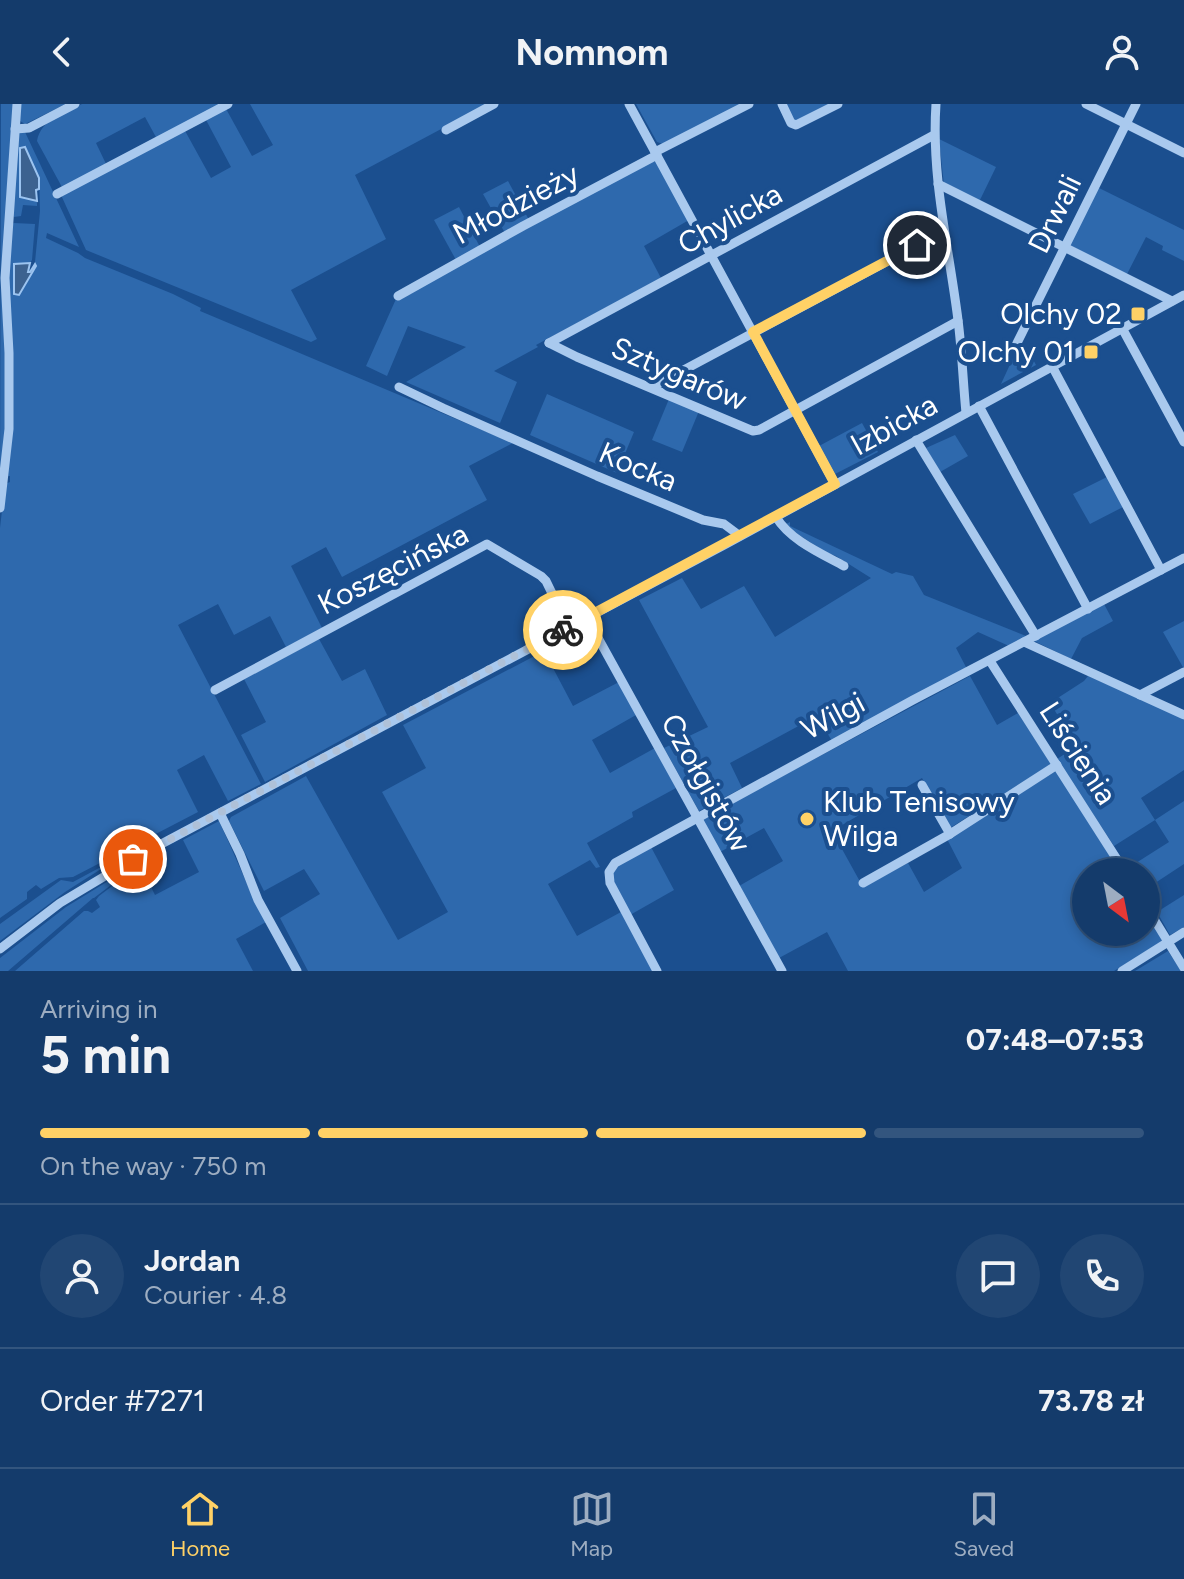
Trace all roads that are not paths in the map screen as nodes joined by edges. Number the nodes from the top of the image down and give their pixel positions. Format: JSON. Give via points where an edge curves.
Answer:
{"nodes":[{"id":1,"x":17,"y":104,"type":"edge"},
{"id":2,"x":75,"y":104,"type":"edge"},
{"id":3,"x":228,"y":104,"type":"edge"},
{"id":4,"x":494,"y":104,"type":"edge"},
{"id":5,"x":629,"y":104,"type":"edge"},
{"id":6,"x":749,"y":104,"type":"edge"},
{"id":7,"x":782,"y":104,"type":"edge"},
{"id":8,"x":838,"y":104,"type":"edge"},
{"id":9,"x":936,"y":104,"type":"edge"},
{"id":10,"x":1086,"y":104,"type":"edge"},
{"id":11,"x":1136,"y":104,"type":"edge"},
{"id":12,"x":1126,"y":124,"type":"junction"},
{"id":13,"x":15,"y":129,"type":"junction"},
{"id":14,"x":446,"y":130,"type":"dead end"},
{"id":15,"x":934,"y":135,"type":"junction"},
{"id":16,"x":1184,"y":153,"type":"edge"},
{"id":17,"x":656,"y":154,"type":"junction"},
{"id":18,"x":938,"y":184,"type":"junction"},
{"id":19,"x":57,"y":194,"type":"dead end"},
{"id":20,"x":944,"y":231,"type":"junction"},
{"id":21,"x":1065,"y":248,"type":"junction"},
{"id":22,"x":712,"y":256,"type":"junction"},
{"id":23,"x":1184,"y":295,"type":"edge"},
{"id":24,"x":398,"y":296,"type":"dead end"},
{"id":25,"x":1172,"y":301,"type":"junction"},
{"id":26,"x":958,"y":321,"type":"junction"},
{"id":27,"x":1122,"y":328,"type":"junction"},
{"id":28,"x":753,"y":332,"type":"junction"},
{"id":29,"x":549,"y":343,"type":"joint"},
{"id":30,"x":1016,"y":345,"type":"dead end"},
{"id":31,"x":1052,"y":366,"type":"junction"},
{"id":32,"x":399,"y":387,"type":"dead end"},
{"id":33,"x":652,"y":387,"type":"junction"},
{"id":34,"x":979,"y":406,"type":"junction"},
{"id":35,"x":795,"y":411,"type":"junction"},
{"id":36,"x":966,"y":413,"type":"junction"},
{"id":37,"x":916,"y":440,"type":"junction"},
{"id":38,"x":1184,"y":442,"type":"edge"},
{"id":39,"x":835,"y":484,"type":"junction"},
{"id":40,"x":0,"y":508,"type":"edge"},
{"id":41,"x":776,"y":517,"type":"junction"},
{"id":42,"x":740,"y":536,"type":"junction"},
{"id":43,"x":1184,"y":558,"type":"edge"},
{"id":44,"x":844,"y":566,"type":"dead end"},
{"id":45,"x":1161,"y":570,"type":"junction"},
{"id":46,"x":1088,"y":609,"type":"junction"},
{"id":47,"x":587,"y":618,"type":"junction"},
{"id":48,"x":569,"y":628,"type":"junction"},
{"id":49,"x":1036,"y":636,"type":"junction"},
{"id":50,"x":1024,"y":642,"type":"junction"},
{"id":51,"x":990,"y":661,"type":"junction"},
{"id":52,"x":1184,"y":672,"type":"edge"},
{"id":53,"x":215,"y":690,"type":"dead end"},
{"id":54,"x":1140,"y":695,"type":"junction"},
{"id":55,"x":1184,"y":715,"type":"edge"},
{"id":56,"x":1057,"y":765,"type":"junction"},
{"id":57,"x":922,"y":785,"type":"dead end"},
{"id":58,"x":220,"y":813,"type":"junction"},
{"id":59,"x":698,"y":816,"type":"junction"},
{"id":60,"x":950,"y":834,"type":"junction"},
{"id":61,"x":1116,"y":858,"type":"edge"},
{"id":62,"x":863,"y":883,"type":"dead end"},
{"id":63,"x":1160,"y":929,"type":"edge"},
{"id":64,"x":1184,"y":932,"type":"edge"},
{"id":65,"x":1168,"y":942,"type":"junction"},
{"id":66,"x":0,"y":949,"type":"edge"},
{"id":67,"x":1184,"y":968,"type":"edge"},
{"id":68,"x":297,"y":971,"type":"edge"},
{"id":69,"x":657,"y":971,"type":"edge"},
{"id":70,"x":782,"y":971,"type":"edge"},
{"id":71,"x":1122,"y":971,"type":"edge"}],
"edges":[{"from":1,"to":13,"type":"street"},
{"from":2,"to":13,"type":"street","via":[[29,128]]},
{"from":3,"to":19,"type":"street"},
{"from":4,"to":14,"type":"street"},
{"from":5,"to":17,"type":"street"},
{"from":6,"to":17,"type":"street","name":"Młodzieży"},
{"from":7,"to":8,"type":"street","via":[[796,125]]},
{"from":9,"to":15,"type":"street"},
{"from":10,"to":12,"type":"street"},
{"from":11,"to":12,"type":"street","name":"Drwali"},
{"from":12,"to":16,"type":"street"},
{"from":12,"to":21,"type":"street","name":"Drwali"},
{"from":13,"to":40,"type":"street","via":[[5,278],[9,429]]},
{"from":15,"to":18,"type":"street"},
{"from":15,"to":22,"type":"street","name":"Chylicka"},
{"from":17,"to":22,"type":"street"},
{"from":17,"to":24,"type":"street","name":"Młodzieży"},
{"from":18,"to":20,"type":"street"},
{"from":18,"to":21,"type":"street"},
{"from":20,"to":26,"type":"street"},
{"from":20,"to":28,"type":"street"},
{"from":21,"to":25,"type":"street"},
{"from":21,"to":30,"type":"street","name":"Drwali"},
{"from":22,"to":28,"type":"street"},
{"from":22,"to":29,"type":"street","name":"Chylicka"},
{"from":23,"to":25,"type":"street","name":"Izbicka"},
{"from":25,"to":27,"type":"street","name":"Izbicka"},
{"from":26,"to":35,"type":"street","name":"Sztygarów"},
{"from":26,"to":36,"type":"street"},
{"from":27,"to":31,"type":"street","name":"Izbicka"},
{"from":27,"to":38,"type":"street"},
{"from":28,"to":33,"type":"street"},
{"from":28,"to":35,"type":"street"},
{"from":29,"to":33,"type":"street","name":"Sztygarów"},
{"from":31,"to":34,"type":"street","name":"Izbicka"},
{"from":31,"to":45,"type":"street"},
{"from":32,"to":42,"type":"street","name":"Kocka","via":[[597,476],[724,524]]},
{"from":33,"to":35,"type":"street","name":"Sztygarów","via":[[753,431]]},
{"from":34,"to":36,"type":"street","name":"Izbicka"},
{"from":34,"to":46,"type":"street"},
{"from":35,"to":39,"type":"street"},
{"from":36,"to":37,"type":"street","name":"Izbicka"},
{"from":37,"to":39,"type":"street","name":"Izbicka"},
{"from":37,"to":49,"type":"street"},
{"from":39,"to":41,"type":"street","name":"Izbicka"},
{"from":41,"to":42,"type":"street","name":"Izbicka"},
{"from":41,"to":44,"type":"street","via":[[794,536]]},
{"from":42,"to":47,"type":"street","name":"Izbicka"},
{"from":43,"to":45,"type":"street","name":"Wilgi"},
{"from":45,"to":46,"type":"street","name":"Wilgi"},
{"from":46,"to":49,"type":"street","name":"Wilgi"},
{"from":47,"to":48,"type":"street","name":"Izbicka"},
{"from":47,"to":59,"type":"street","name":"Czołgistów"},
{"from":48,"to":53,"type":"street","name":"Koszęcińska","via":[[546,581],[487,544]]},
{"from":48,"to":58,"type":"street","name":"Izbicka"},
{"from":49,"to":50,"type":"street","name":"Wilgi"},
{"from":50,"to":51,"type":"street","name":"Wilgi"},
{"from":50,"to":54,"type":"street"},
{"from":51,"to":56,"type":"street","name":"Liścienia"},
{"from":51,"to":59,"type":"street","name":"Wilgi"},
{"from":52,"to":54,"type":"street"},
{"from":54,"to":55,"type":"street"},
{"from":56,"to":60,"type":"street"},
{"from":56,"to":61,"type":"street","name":"Liścienia"},
{"from":57,"to":60,"type":"street"},
{"from":58,"to":66,"type":"street","name":"Izbicka","via":[[96,880]]},
{"from":58,"to":68,"type":"street"},
{"from":59,"to":69,"type":"street","name":"Wilgi","via":[[615,863],[609,872]]},
{"from":59,"to":70,"type":"street","name":"Czołgistów"},
{"from":60,"to":62,"type":"street"},
{"from":63,"to":65,"type":"street"},
{"from":64,"to":65,"type":"street"},
{"from":65,"to":67,"type":"street"},
{"from":65,"to":71,"type":"street"}]}
